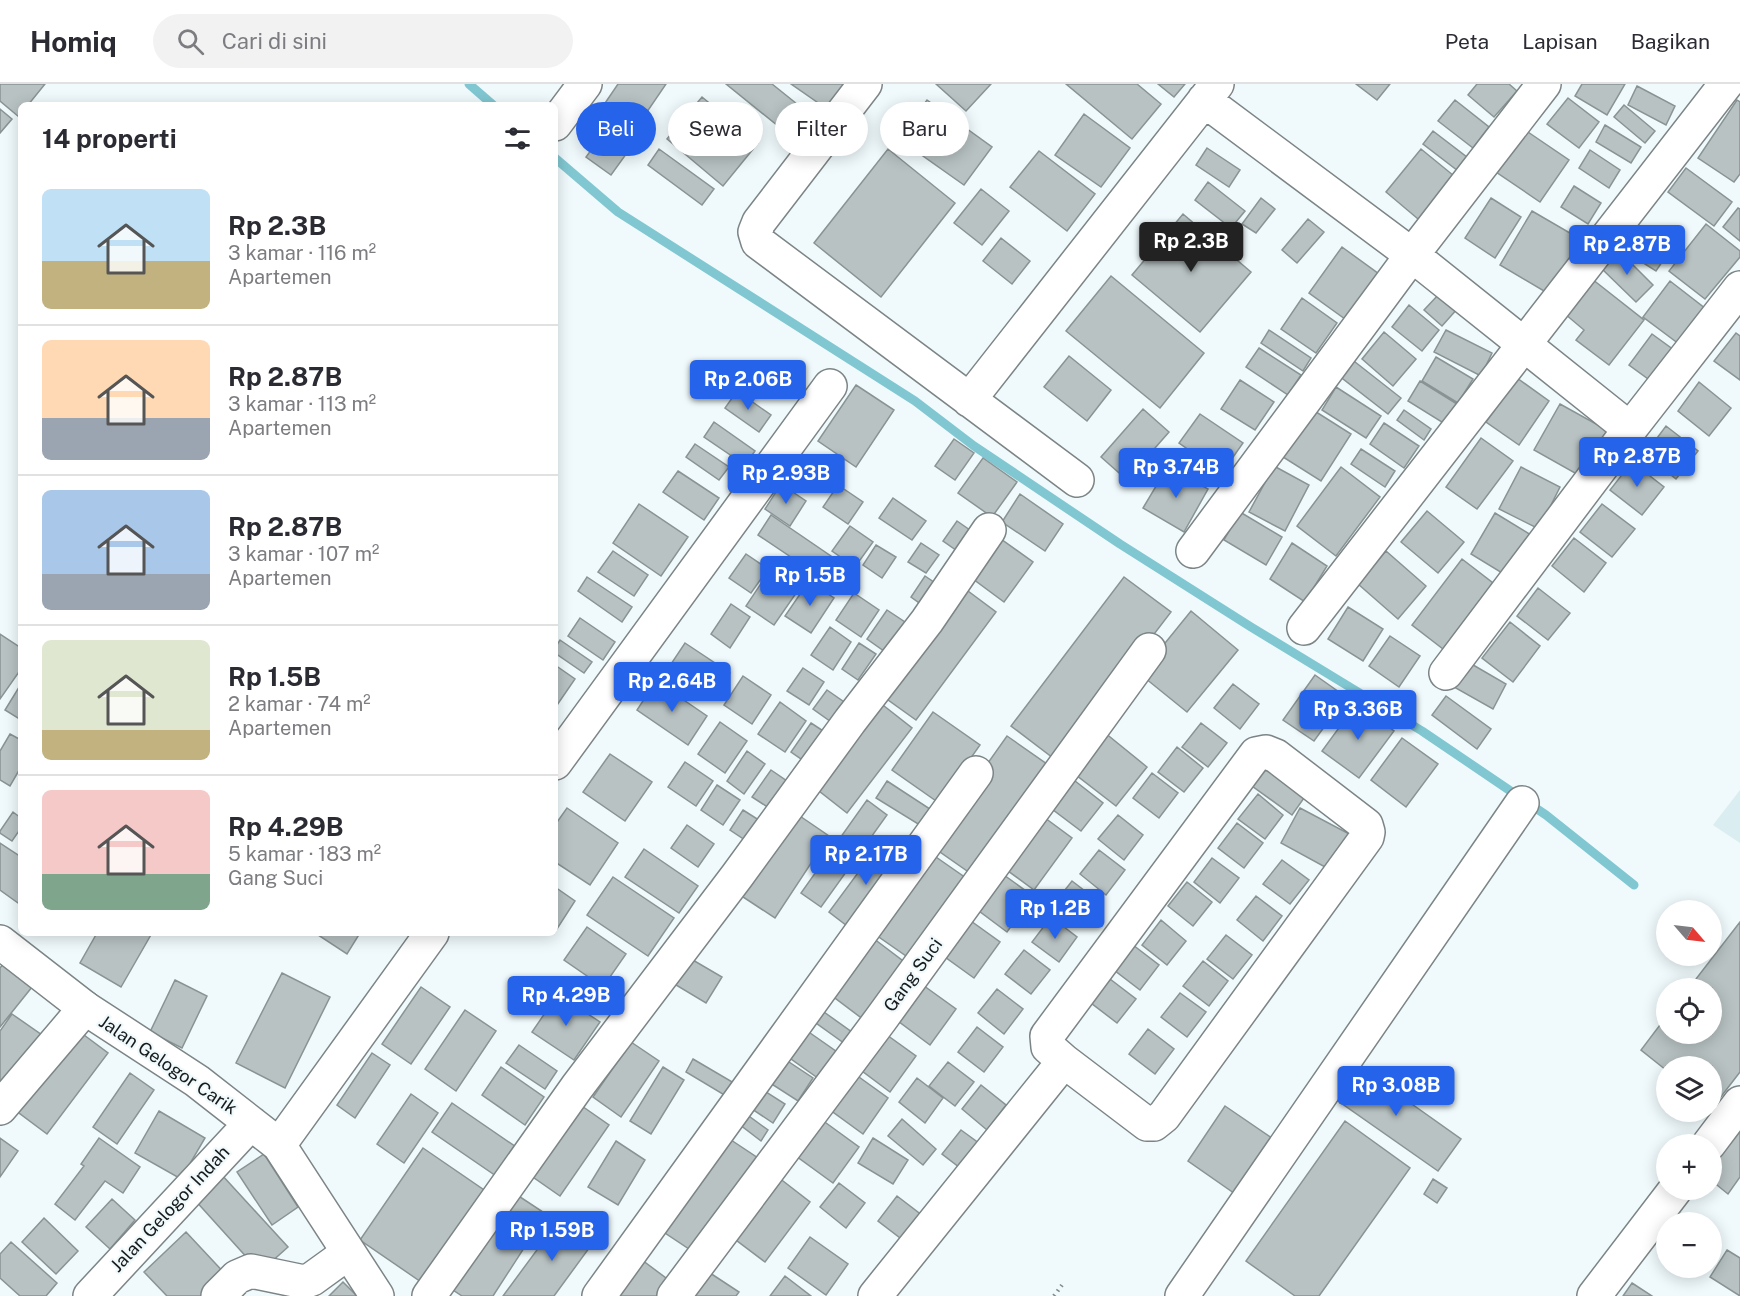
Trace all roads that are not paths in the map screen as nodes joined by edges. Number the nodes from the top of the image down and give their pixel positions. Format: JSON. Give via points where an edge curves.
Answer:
{"nodes":[{"id":1,"x":585,"y":84,"type":"edge"},
{"id":2,"x":865,"y":84,"type":"edge"},
{"id":3,"x":1544,"y":84,"type":"edge"},
{"id":4,"x":1726,"y":84,"type":"edge"},
{"id":5,"x":1210,"y":92,"type":"edge"},
{"id":6,"x":558,"y":120,"type":"edge"},
{"id":7,"x":1412,"y":255,"type":"junction"},
{"id":8,"x":1740,"y":288,"type":"edge"},
{"id":9,"x":1525,"y":344,"type":"junction"},
{"id":10,"x":830,"y":386,"type":"dead end"},
{"id":11,"x":969,"y":400,"type":"junction"},
{"id":12,"x":1630,"y":429,"type":"junction"},
{"id":13,"x":1077,"y":480,"type":"dead end"},
{"id":14,"x":989,"y":530,"type":"dead end"},
{"id":15,"x":1192,"y":551,"type":"dead end"},
{"id":16,"x":1304,"y":628,"type":"dead end"},
{"id":17,"x":1149,"y":650,"type":"dead end"},
{"id":18,"x":1446,"y":673,"type":"dead end"},
{"id":19,"x":558,"y":759,"type":"edge"},
{"id":20,"x":976,"y":773,"type":"dead end"},
{"id":21,"x":1522,"y":803,"type":"dead end"},
{"id":22,"x":430,"y":936,"type":"edge"},
{"id":23,"x":0,"y":942,"type":"edge"},
{"id":24,"x":85,"y":1008,"type":"junction"},
{"id":25,"x":1064,"y":1061,"type":"junction"},
{"id":26,"x":1740,"y":1103,"type":"edge"},
{"id":27,"x":0,"y":1108,"type":"edge"},
{"id":28,"x":251,"y":1123,"type":"junction"},
{"id":29,"x":1717,"y":1134,"type":"edge"},
{"id":30,"x":279,"y":1145,"type":"junction"},
{"id":31,"x":1667,"y":1200,"type":"edge"},
{"id":32,"x":348,"y":1253,"type":"junction"},
{"id":33,"x":90,"y":1296,"type":"edge"},
{"id":34,"x":218,"y":1296,"type":"edge"},
{"id":35,"x":377,"y":1296,"type":"edge"},
{"id":36,"x":429,"y":1296,"type":"edge"},
{"id":37,"x":598,"y":1296,"type":"edge"},
{"id":38,"x":674,"y":1296,"type":"edge"},
{"id":39,"x":875,"y":1296,"type":"edge"},
{"id":40,"x":1182,"y":1296,"type":"edge"},
{"id":41,"x":1594,"y":1296,"type":"edge"}],
"edges":[{"from":1,"to":6,"type":"street"},
{"from":2,"to":11,"type":"street","via":[[759,222],[755,232],[758,242]]},
{"from":3,"to":7,"type":"street"},
{"from":4,"to":9,"type":"street"},
{"from":5,"to":7,"type":"street"},
{"from":5,"to":11,"type":"street"},
{"from":7,"to":9,"type":"street"},
{"from":7,"to":15,"type":"street"},
{"from":8,"to":12,"type":"street"},
{"from":9,"to":12,"type":"street"},
{"from":9,"to":16,"type":"street"},
{"from":10,"to":19,"type":"street"},
{"from":11,"to":13,"type":"street"},
{"from":12,"to":18,"type":"street"},
{"from":14,"to":36,"type":"street","via":[[927,621],[577,1087]]},
{"from":17,"to":38,"type":"street","name":"Gang Suci"},
{"from":20,"to":37,"type":"street"},
{"from":21,"to":40,"type":"street"},
{"from":22,"to":30,"type":"street"},
{"from":23,"to":24,"type":"street","name":"Jalan Gelogor Carik"},
{"from":24,"to":27,"type":"street"},
{"from":24,"to":28,"type":"street","name":"Jalan Gelogor Carik","via":[[197,1081]]},
{"from":25,"to":25,"type":"street","via":[[1048,1047],[1049,1032],[1256,754],[1276,756],[1366,825],[1367,837],[1164,1116],[1154,1124],[1147,1124]]},
{"from":25,"to":39,"type":"street"},
{"from":26,"to":29,"type":"street"},
{"from":28,"to":30,"type":"street","name":"Jalan Gelogor Carik"},
{"from":28,"to":33,"type":"street","name":"Jalan Gelogor Indah"},
{"from":30,"to":32,"type":"street","name":"Jalan Gelogor Carik"},
{"from":31,"to":41,"type":"street"},
{"from":32,"to":34,"type":"street","via":[[312,1280],[304,1282],[250,1271],[237,1277]]},
{"from":32,"to":35,"type":"street","name":"Jalan Gelogor Carik"}]}
